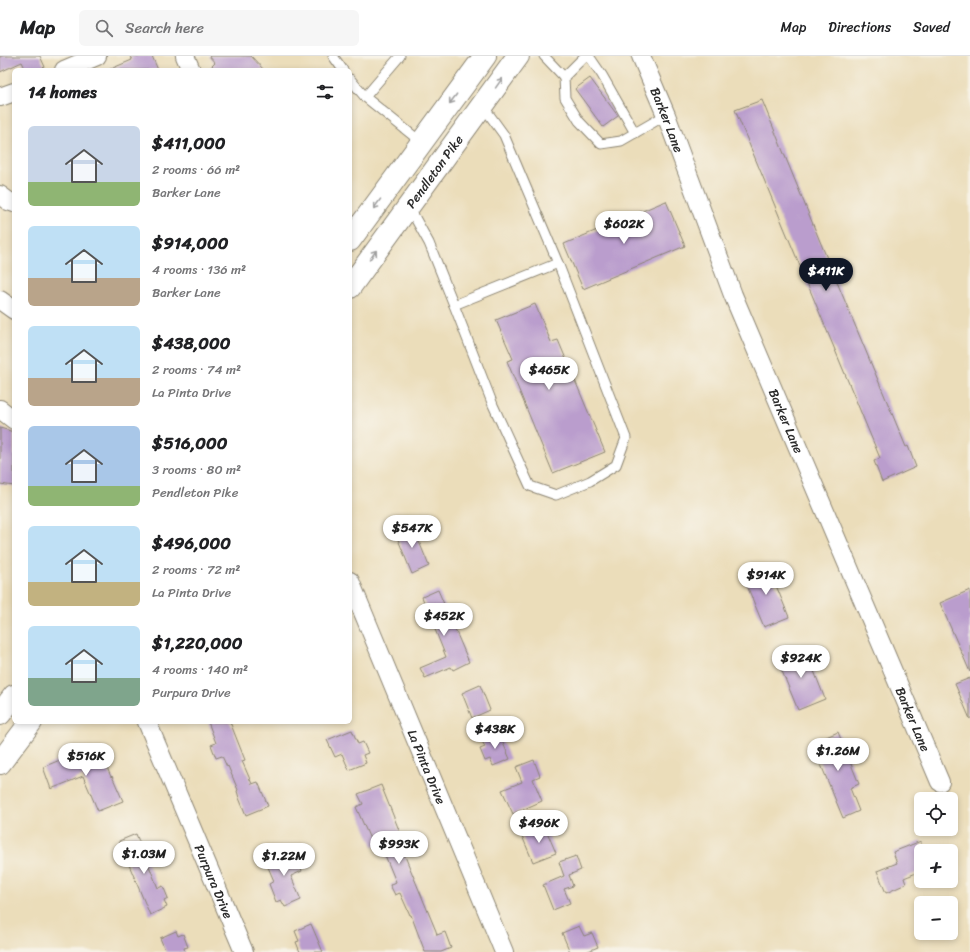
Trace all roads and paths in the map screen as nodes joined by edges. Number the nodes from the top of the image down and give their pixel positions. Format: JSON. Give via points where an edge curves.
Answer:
{"nodes":[{"id":1,"x":97,"y":56,"type":"edge"},
{"id":2,"x":185,"y":56,"type":"edge"},
{"id":3,"x":333,"y":56,"type":"edge"},
{"id":4,"x":400,"y":56,"type":"edge"},
{"id":5,"x":485,"y":56,"type":"edge"},
{"id":6,"x":518,"y":56,"type":"edge"},
{"id":7,"x":544,"y":56,"type":"edge"},
{"id":8,"x":585,"y":56,"type":"edge"},
{"id":9,"x":590,"y":56,"type":"edge"},
{"id":10,"x":642,"y":56,"type":"edge"},
{"id":11,"x":69,"y":68,"type":"edge"},
{"id":12,"x":190,"y":68,"type":"edge"},
{"id":13,"x":342,"y":68,"type":"edge"},
{"id":14,"x":564,"y":78,"type":"junction"},
{"id":15,"x":352,"y":81,"type":"edge"},
{"id":16,"x":12,"y":93,"type":"edge"},
{"id":17,"x":365,"y":97,"type":"junction"},
{"id":18,"x":0,"y":98,"type":"edge"},
{"id":19,"x":483,"y":106,"type":"junction"},
{"id":20,"x":666,"y":115,"type":"junction"},
{"id":21,"x":635,"y":133,"type":"junction"},
{"id":22,"x":421,"y":142,"type":"junction"},
{"id":23,"x":0,"y":195,"type":"edge"},
{"id":24,"x":12,"y":202,"type":"edge"},
{"id":25,"x":409,"y":207,"type":"junction"},
{"id":26,"x":352,"y":237,"type":"edge"},
{"id":27,"x":558,"y":263,"type":"junction"},
{"id":28,"x":352,"y":284,"type":"edge"},
{"id":29,"x":0,"y":300,"type":"edge"},
{"id":30,"x":454,"y":304,"type":"junction"},
{"id":31,"x":12,"y":309,"type":"edge"},
{"id":32,"x":0,"y":409,"type":"edge"},
{"id":33,"x":12,"y":418,"type":"edge"},
{"id":34,"x":352,"y":589,"type":"edge"},
{"id":35,"x":12,"y":699,"type":"edge"},
{"id":36,"x":0,"y":714,"type":"edge"},
{"id":37,"x":29,"y":724,"type":"edge"},
{"id":38,"x":148,"y":724,"type":"edge"},
{"id":39,"x":0,"y":763,"type":"edge"},
{"id":40,"x":940,"y":782,"type":"dead end"},
{"id":41,"x":244,"y":952,"type":"edge"},
{"id":42,"x":504,"y":952,"type":"edge"}],
"edges":[{"from":1,"to":11,"type":"street"},
{"from":2,"to":12,"type":"street"},
{"from":3,"to":13,"type":"lane"},
{"from":4,"to":17,"type":"lane"},
{"from":5,"to":22,"type":"main road","one_way":true},
{"from":19,"to":6,"type":"main road","name":"Pendleton Pike","one_way":true},
{"from":7,"to":14,"type":"lane"},
{"from":8,"to":14,"type":"lane"},
{"from":9,"to":21,"type":"lane"},
{"from":10,"to":20,"type":"street","name":"Barker Lane"},
{"from":14,"to":21,"type":"lane","via":[[565,98],[579,121],[601,144],[621,141]]},
{"from":15,"to":17,"type":"lane"},
{"from":16,"to":18,"type":"street"},
{"from":17,"to":22,"type":"lane"},
{"from":19,"to":25,"type":"main road","name":"Pendleton Pike"},
{"from":19,"to":27,"type":"lane","via":[[504,135]]},
{"from":20,"to":21,"type":"lane"},
{"from":20,"to":40,"type":"street","name":"Barker Lane","via":[[733,295]]},
{"from":22,"to":26,"type":"main road","one_way":true},
{"from":23,"to":24,"type":"street"},
{"from":28,"to":25,"type":"main road","name":"Pendleton Pike","one_way":true},
{"from":25,"to":30,"type":"lane","via":[[429,243]]},
{"from":27,"to":30,"type":"lane"},
{"from":27,"to":30,"type":"lane","via":[[626,438],[616,465],[590,481],[556,495],[530,486],[493,405]]},
{"from":29,"to":31,"type":"street"},
{"from":32,"to":33,"type":"street"},
{"from":34,"to":42,"type":"street","name":"La Pinta Drive"},
{"from":35,"to":36,"type":"main road"},
{"from":37,"to":39,"type":"main road"},
{"from":38,"to":41,"type":"street","name":"Purpura Drive"}]}
